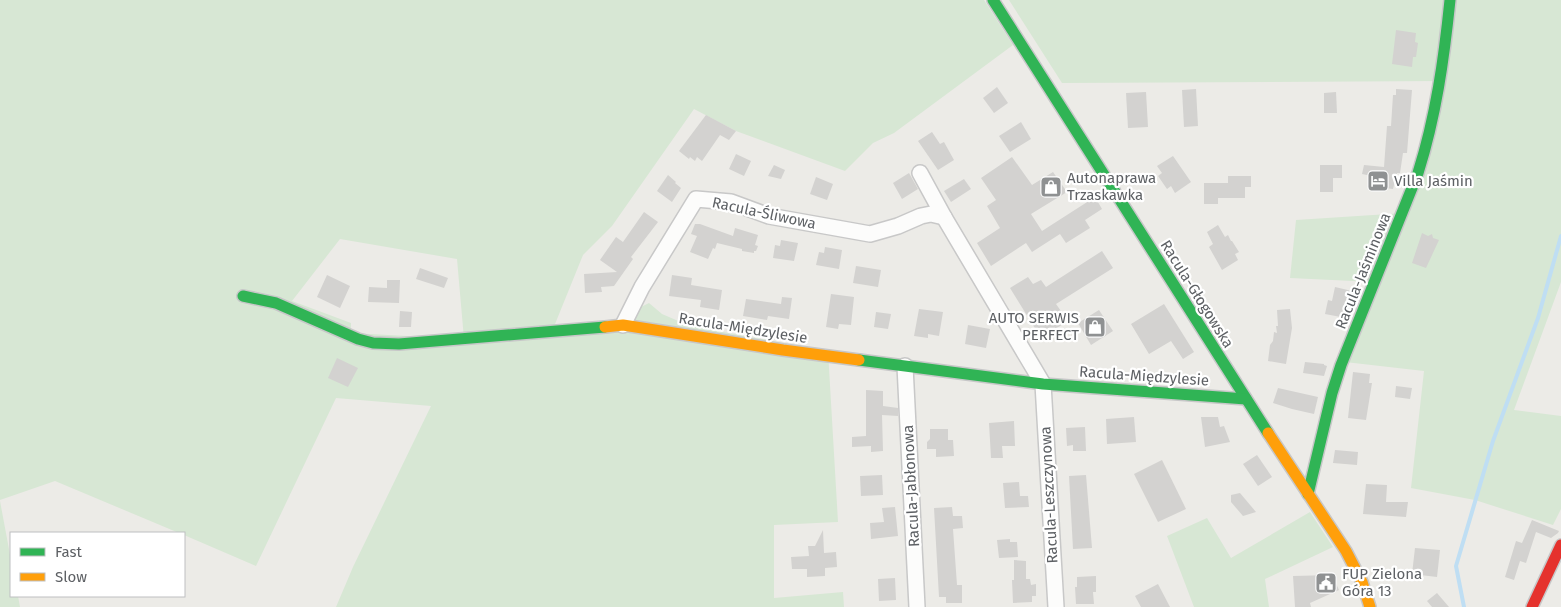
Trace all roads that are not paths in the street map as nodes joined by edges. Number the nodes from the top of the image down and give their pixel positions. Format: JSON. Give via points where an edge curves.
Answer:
{"nodes":[{"id":1,"x":993,"y":0,"type":"edge"},
{"id":2,"x":1450,"y":0,"type":"edge"},
{"id":3,"x":920,"y":173,"type":"dead end"},
{"id":4,"x":944,"y":217,"type":"junction"},
{"id":5,"x":243,"y":296,"type":"dead end"},
{"id":6,"x":622,"y":325,"type":"junction"},
{"id":7,"x":905,"y":366,"type":"junction"},
{"id":8,"x":1043,"y":384,"type":"junction"},
{"id":9,"x":1246,"y":399,"type":"junction"},
{"id":10,"x":1308,"y":494,"type":"junction"},
{"id":11,"x":1561,"y":545,"type":"edge"},
{"id":12,"x":917,"y":607,"type":"edge"},
{"id":13,"x":1056,"y":607,"type":"edge"},
{"id":14,"x":1370,"y":607,"type":"edge"},
{"id":15,"x":1532,"y":607,"type":"edge"}],
"edges":[{"from":1,"to":9,"type":"street","name":"Racula-Głogowska"},
{"from":2,"to":10,"type":"street","name":"Racula-Jaśminowa","via":[[1442,73],[1427,144],[1341,365]]},
{"from":3,"to":4,"type":"street"},
{"from":4,"to":6,"type":"street","name":"Racula-Śliwowa","via":[[921,216],[870,234],[769,216],[731,202],[696,199]]},
{"from":4,"to":8,"type":"street"},
{"from":5,"to":6,"type":"street","name":"Racula-Międzylesie","via":[[276,303],[373,343],[399,344]]},
{"from":6,"to":7,"type":"street","name":"Racula-Międzylesie"},
{"from":7,"to":8,"type":"street","name":"Racula-Międzylesie"},
{"from":7,"to":12,"type":"street","name":"Racula-Jabłonowa"},
{"from":8,"to":9,"type":"street","name":"Racula-Międzylesie"},
{"from":8,"to":13,"type":"street","name":"Racula-Leszczynowa"},
{"from":9,"to":10,"type":"street","name":"Racula-Głogowska"},
{"from":10,"to":14,"type":"street","name":"Racula-Głogowska","via":[[1346,551]]},
{"from":11,"to":15,"type":"street"}]}
